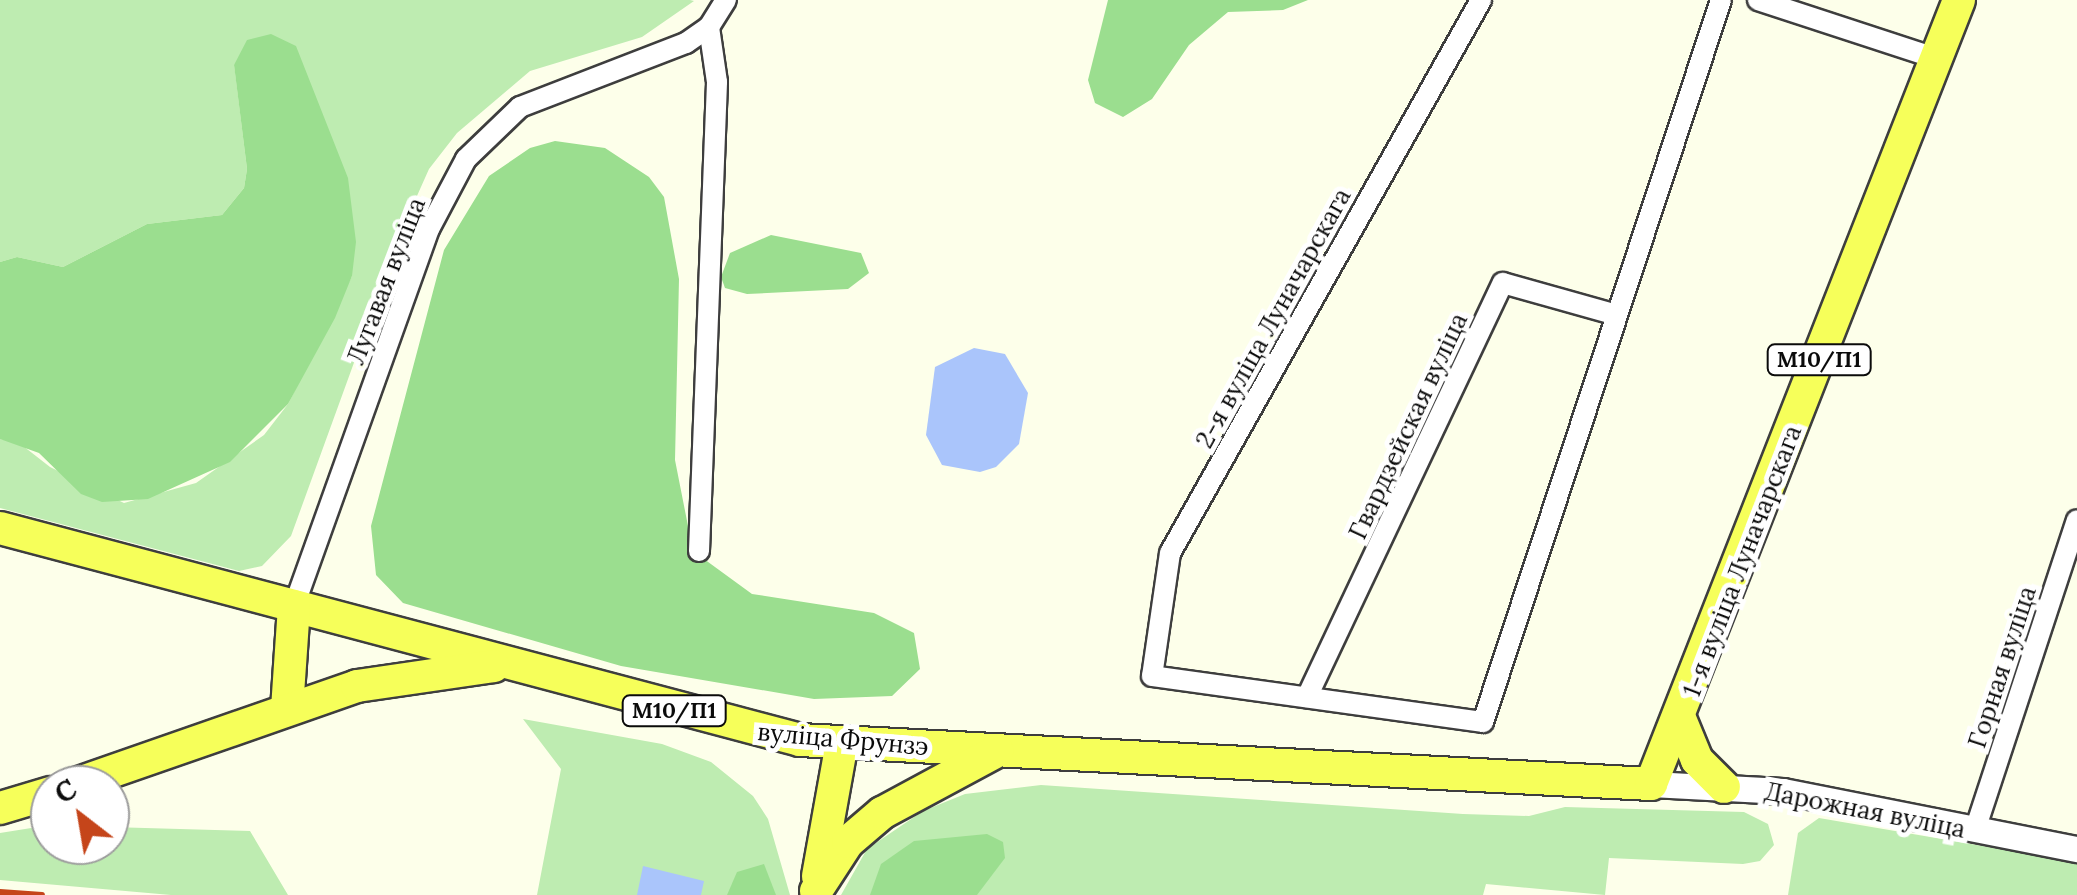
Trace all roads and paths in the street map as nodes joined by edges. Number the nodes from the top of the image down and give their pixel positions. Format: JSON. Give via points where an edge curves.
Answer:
{"nodes":[{"id":1,"x":726,"y":0,"type":"edge"},
{"id":2,"x":1481,"y":0,"type":"edge"},
{"id":3,"x":1721,"y":0,"type":"edge"},
{"id":4,"x":1758,"y":0,"type":"edge"},
{"id":5,"x":1959,"y":0,"type":"edge"},
{"id":6,"x":709,"y":28,"type":"junction"},
{"id":7,"x":1935,"y":58,"type":"junction"},
{"id":8,"x":1617,"y":315,"type":"junction"},
{"id":9,"x":2077,"y":520,"type":"edge"},
{"id":10,"x":0,"y":528,"type":"edge"},
{"id":11,"x":698,"y":550,"type":"dead end"},
{"id":12,"x":294,"y":606,"type":"junction"},
{"id":13,"x":508,"y":665,"type":"junction"},
{"id":14,"x":1308,"y":697,"type":"junction"},
{"id":15,"x":288,"y":709,"type":"junction"},
{"id":16,"x":1681,"y":721,"type":"junction"},
{"id":17,"x":842,"y":743,"type":"junction"},
{"id":18,"x":998,"y":751,"type":"junction"},
{"id":19,"x":130,"y":765,"type":"edge"},
{"id":20,"x":1651,"y":784,"type":"junction"},
{"id":21,"x":1724,"y":787,"type":"junction"},
{"id":22,"x":30,"y":799,"type":"edge"},
{"id":23,"x":0,"y":808,"type":"edge"},
{"id":24,"x":1975,"y":830,"type":"junction"},
{"id":25,"x":2077,"y":849,"type":"edge"},
{"id":26,"x":816,"y":893,"type":"edge"}],
"edges":[{"from":1,"to":6,"type":"street"},
{"from":2,"to":14,"type":"street","name":"2-я вуліца Луначарскага","via":[[1170,553],[1152,676]]},
{"from":3,"to":8,"type":"street"},
{"from":4,"to":7,"type":"street"},
{"from":5,"to":7,"type":"main road","name":"1-я вуліца Луначарскага","number":"М10/П1"},
{"from":6,"to":11,"type":"street","via":[[718,82]]},
{"from":6,"to":12,"type":"street","name":"Лугавая вуліца","via":[[655,56],[520,106],[466,159],[429,229]]},
{"from":7,"to":16,"type":"main road","name":"1-я вуліца Луначарскага","number":"М10/П1"},
{"from":8,"to":14,"type":"street","name":"Гвардзейская вуліца","via":[[1503,283]]},
{"from":8,"to":14,"type":"street","via":[[1483,722]]},
{"from":9,"to":24,"type":"street","name":"Горная вуліца"},
{"from":10,"to":12,"type":"main road","name":"вуліца Фрунзэ","number":"М10/П1"},
{"from":12,"to":13,"type":"main road","name":"вуліца Фрунзэ","number":"М10/П1"},
{"from":12,"to":15,"type":"main road"},
{"from":13,"to":15,"type":"main road","number":"М10/П1","via":[[357,686]]},
{"from":13,"to":17,"type":"main road","name":"вуліца Фрунзэ","number":"М10/П1","via":[[764,734]]},
{"from":15,"to":19,"type":"main road","number":"М10/П1"},
{"from":16,"to":20,"type":"main road","name":"1-я вуліца Луначарскага","number":"М10/П1"},
{"from":16,"to":21,"type":"main road","via":[[1697,760]]},
{"from":17,"to":18,"type":"main road","name":"вуліца Фрунзэ","number":"М10/П1"},
{"from":17,"to":26,"type":"main road"},
{"from":18,"to":20,"type":"main road","name":"вуліца Фрунзэ","number":"М10/П1"},
{"from":18,"to":26,"type":"main road","via":[[882,812],[848,842]]},
{"from":20,"to":21,"type":"street","name":"Дарожная вуліца"},
{"from":21,"to":24,"type":"street","name":"Дарожная вуліца","via":[[1783,791]]},
{"from":22,"to":23,"type":"main road"},
{"from":24,"to":25,"type":"street","name":"Дарожная вуліца"}]}
